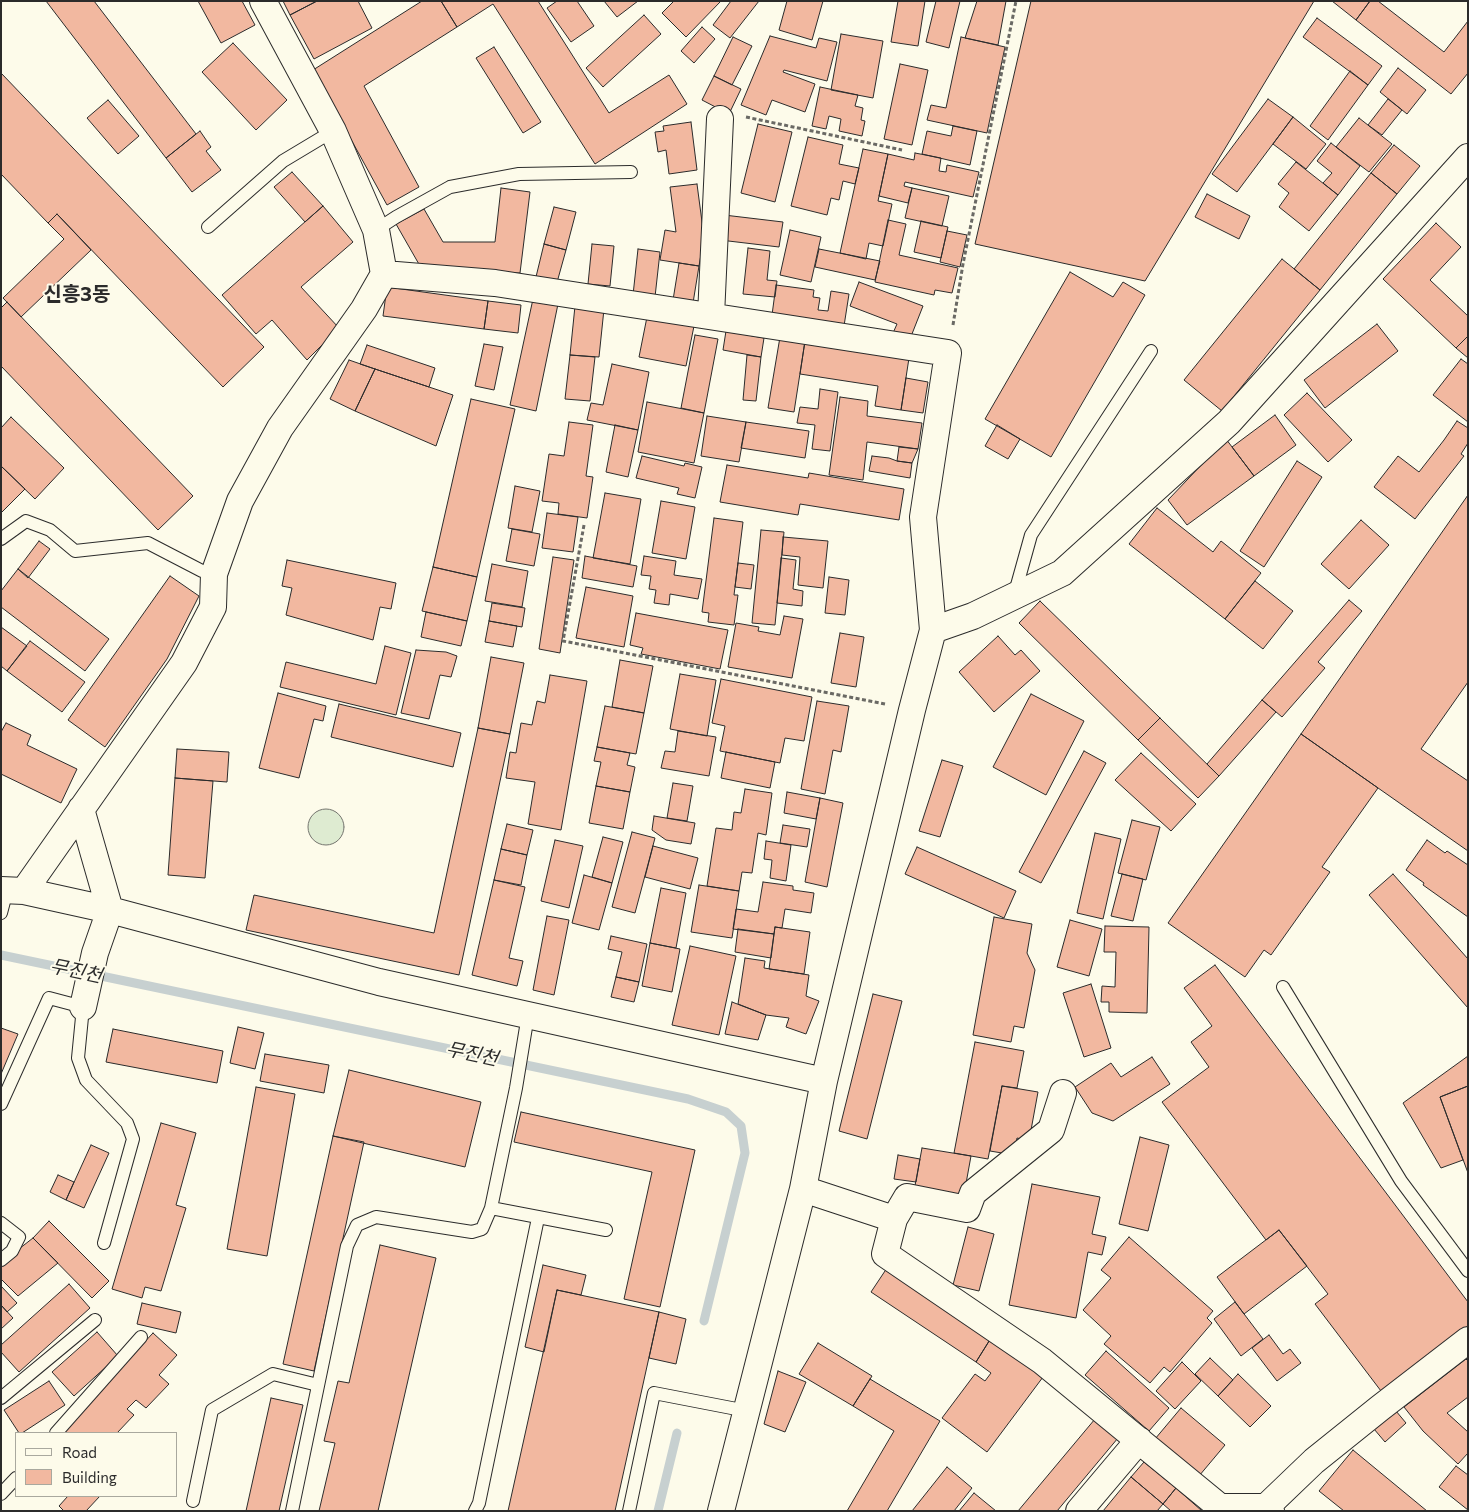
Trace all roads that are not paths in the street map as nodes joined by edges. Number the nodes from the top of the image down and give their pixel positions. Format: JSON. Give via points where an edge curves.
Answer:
{"nodes":[{"id":1,"x":263,"y":1,"type":"edge"},
{"id":2,"x":720,"y":119,"type":"road end"},
{"id":3,"x":333,"y":131,"type":"junction"},
{"id":4,"x":1468,"y":157,"type":"edge"},
{"id":5,"x":631,"y":172,"type":"dead end"},
{"id":6,"x":208,"y":227,"type":"dead end"},
{"id":7,"x":376,"y":230,"type":"junction"},
{"id":8,"x":384,"y":274,"type":"junction"},
{"id":9,"x":711,"y":316,"type":"junction"},
{"id":10,"x":1151,"y":351,"type":"dead end"},
{"id":11,"x":1,"y":539,"type":"edge"},
{"id":12,"x":214,"y":574,"type":"junction"},
{"id":13,"x":1014,"y":596,"type":"junction"},
{"id":14,"x":933,"y":630,"type":"junction"},
{"id":15,"x":81,"y":809,"type":"junction"},
{"id":16,"x":9,"y":896,"type":"edge"},
{"id":17,"x":110,"y":910,"type":"junction"},
{"id":18,"x":1283,"y":987,"type":"dead end"},
{"id":19,"x":83,"y":1007,"type":"junction"},
{"id":20,"x":528,"y":1015,"type":"junction"},
{"id":21,"x":824,"y":1081,"type":"junction"},
{"id":22,"x":1063,"y":1093,"type":"dead end"},
{"id":23,"x":1,"y":1104,"type":"edge"},
{"id":24,"x":803,"y":1189,"type":"junction"},
{"id":25,"x":491,"y":1208,"type":"junction"},
{"id":26,"x":538,"y":1218,"type":"junction"},
{"id":27,"x":894,"y":1219,"type":"junction"},
{"id":28,"x":1,"y":1223,"type":"edge"},
{"id":29,"x":606,"y":1230,"type":"dead end"},
{"id":30,"x":104,"y":1243,"type":"dead end"},
{"id":31,"x":1,"y":1260,"type":"edge"},
{"id":32,"x":1468,"y":1271,"type":"edge"},
{"id":33,"x":95,"y":1320,"type":"dead end"},
{"id":34,"x":141,"y":1337,"type":"dead end"},
{"id":35,"x":1468,"y":1340,"type":"edge"},
{"id":36,"x":318,"y":1385,"type":"junction"},
{"id":37,"x":1,"y":1398,"type":"edge"},
{"id":38,"x":747,"y":1411,"type":"junction"},
{"id":39,"x":57,"y":1432,"type":"edge"},
{"id":40,"x":1138,"y":1440,"type":"junction"},
{"id":41,"x":15,"y":1479,"type":"edge"},
{"id":42,"x":1,"y":1494,"type":"edge"},
{"id":43,"x":193,"y":1500,"type":"dead end"},
{"id":44,"x":1269,"y":1509,"type":"edge"},
{"id":45,"x":292,"y":1511,"type":"edge"},
{"id":46,"x":475,"y":1511,"type":"edge"},
{"id":47,"x":629,"y":1511,"type":"edge"},
{"id":48,"x":721,"y":1511,"type":"edge"},
{"id":49,"x":1079,"y":1511,"type":"edge"}],
"edges":[{"from":1,"to":3,"type":"street"},
{"from":2,"to":9,"type":"street"},
{"from":3,"to":6,"type":"lane","via":[[283,161]]},
{"from":3,"to":7,"type":"street"},
{"from":4,"to":13,"type":"street","via":[[1229,422],[1062,572]]},
{"from":5,"to":7,"type":"lane","via":[[519,174],[450,187]]},
{"from":7,"to":8,"type":"street"},
{"from":8,"to":9,"type":"street","via":[[495,283]]},
{"from":8,"to":12,"type":"street","via":[[364,310],[280,428],[240,501]]},
{"from":9,"to":14,"type":"street","via":[[948,353],[923,517]]},
{"from":10,"to":13,"type":"lane","via":[[1031,535]]},
{"from":11,"to":12,"type":"lane","via":[[26,521],[50,530],[75,551],[148,543]]},
{"from":12,"to":15,"type":"street","via":[[213,607],[184,663]]},
{"from":13,"to":14,"type":"street"},
{"from":14,"to":21,"type":"street"},
{"from":15,"to":16,"type":"street"},
{"from":15,"to":17,"type":"street"},
{"from":16,"to":17,"type":"street"},
{"from":17,"to":19,"type":"street","via":[[95,953]]},
{"from":17,"to":20,"type":"street","via":[[380,982]]},
{"from":18,"to":32,"type":"lane","via":[[1401,1181]]},
{"from":19,"to":23,"type":"lane","via":[[49,998]]},
{"from":19,"to":30,"type":"lane","via":[[78,1058],[86,1080],[127,1123],[133,1139]]},
{"from":20,"to":21,"type":"street"},
{"from":20,"to":25,"type":"lane"},
{"from":21,"to":24,"type":"street"},
{"from":22,"to":27,"type":"street","via":[[1051,1130],[973,1193],[966,1209],[907,1197]]},
{"from":24,"to":27,"type":"street"},
{"from":24,"to":38,"type":"street"},
{"from":25,"to":26,"type":"lane"},
{"from":25,"to":36,"type":"lane","via":[[482,1229],[472,1232],[376,1216],[357,1225],[347,1246]]},
{"from":26,"to":29,"type":"lane"},
{"from":26,"to":46,"type":"lane"},
{"from":27,"to":40,"type":"street","via":[[885,1254],[1042,1361]]},
{"from":28,"to":31,"type":"lane","via":[[19,1237],[12,1251]]},
{"from":33,"to":37,"type":"lane"},
{"from":34,"to":39,"type":"lane"},
{"from":35,"to":44,"type":"street","via":[[1314,1461]]},
{"from":36,"to":43,"type":"lane","via":[[273,1374],[212,1410]]},
{"from":36,"to":45,"type":"lane"},
{"from":38,"to":47,"type":"lane","via":[[654,1393]]},
{"from":38,"to":48,"type":"street"},
{"from":40,"to":44,"type":"street","via":[[1220,1507]]},
{"from":40,"to":49,"type":"street"},
{"from":41,"to":42,"type":"lane"}]}
